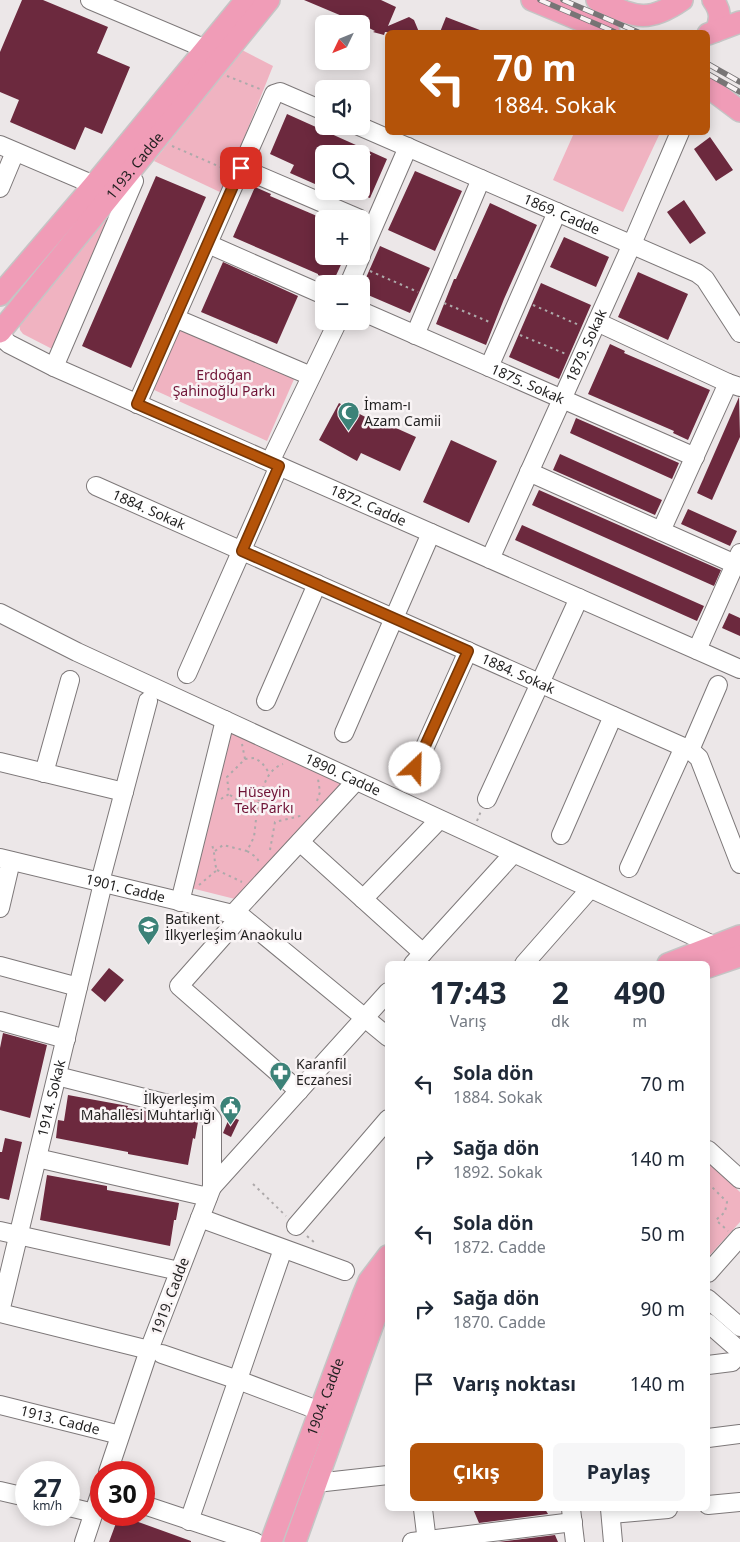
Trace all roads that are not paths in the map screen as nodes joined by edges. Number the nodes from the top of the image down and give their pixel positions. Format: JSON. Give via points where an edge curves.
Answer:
{"nodes":[{"id":1,"x":90,"y":0,"type":"edge"},
{"id":2,"x":246,"y":0,"type":"edge"},
{"id":3,"x":269,"y":0,"type":"edge"},
{"id":4,"x":532,"y":0,"type":"edge"},
{"id":5,"x":597,"y":0,"type":"edge"},
{"id":6,"x":682,"y":0,"type":"edge"},
{"id":7,"x":713,"y":0,"type":"edge"},
{"id":8,"x":740,"y":22,"type":"edge"},
{"id":9,"x":604,"y":30,"type":"edge"},
{"id":10,"x":712,"y":33,"type":"edge"},
{"id":11,"x":206,"y":49,"type":"junction"},
{"id":12,"x":710,"y":88,"type":"edge"},
{"id":13,"x":315,"y":107,"type":"edge"},
{"id":14,"x":740,"y":111,"type":"edge"},
{"id":15,"x":370,"y":131,"type":"edge"},
{"id":16,"x":679,"y":135,"type":"edge"},
{"id":17,"x":408,"y":147,"type":"junction"},
{"id":18,"x":8,"y":149,"type":"edge"},
{"id":19,"x":240,"y":171,"type":"junction"},
{"id":20,"x":481,"y":179,"type":"junction"},
{"id":21,"x":134,"y":181,"type":"dead end"},
{"id":22,"x":94,"y":185,"type":"junction"},
{"id":23,"x":0,"y":188,"type":"edge"},
{"id":24,"x":338,"y":210,"type":"edge"},
{"id":25,"x":370,"y":212,"type":"edge"},
{"id":26,"x":557,"y":212,"type":"junction"},
{"id":27,"x":208,"y":244,"type":"junction"},
{"id":28,"x":632,"y":244,"type":"junction"},
{"id":29,"x":315,"y":291,"type":"edge"},
{"id":30,"x":0,"y":295,"type":"edge"},
{"id":31,"x":370,"y":315,"type":"edge"},
{"id":32,"x":175,"y":318,"type":"junction"},
{"id":33,"x":595,"y":327,"type":"junction"},
{"id":34,"x":334,"y":330,"type":"edge"},
{"id":35,"x":0,"y":332,"type":"edge"},
{"id":36,"x":740,"y":333,"type":"edge"},
{"id":37,"x":415,"y":335,"type":"junction"},
{"id":38,"x":0,"y":336,"type":"edge"},
{"id":39,"x":54,"y":367,"type":"junction"},
{"id":40,"x":489,"y":367,"type":"junction"},
{"id":41,"x":311,"y":376,"type":"junction"},
{"id":42,"x":734,"y":385,"type":"edge"},
{"id":43,"x":562,"y":399,"type":"junction"},
{"id":44,"x":137,"y":404,"type":"junction"},
{"id":45,"x":695,"y":456,"type":"junction"},
{"id":46,"x":274,"y":464,"type":"junction"},
{"id":47,"x":529,"y":472,"type":"junction"},
{"id":48,"x":96,"y":486,"type":"dead end"},
{"id":49,"x":661,"y":531,"type":"junction"},
{"id":50,"x":431,"y":533,"type":"junction"},
{"id":51,"x":242,"y":551,"type":"junction"},
{"id":52,"x":490,"y":559,"type":"junction"},
{"id":53,"x":738,"y":559,"type":"edge"},
{"id":54,"x":317,"y":584,"type":"junction"},
{"id":55,"x":579,"y":598,"type":"junction"},
{"id":56,"x":0,"y":613,"type":"edge"},
{"id":57,"x":394,"y":618,"type":"junction"},
{"id":58,"x":697,"y":650,"type":"junction"},
{"id":59,"x":468,"y":651,"type":"junction"},
{"id":60,"x":740,"y":669,"type":"edge"},
{"id":61,"x":188,"y":674,"type":"dead end"},
{"id":62,"x":70,"y":680,"type":"dead end"},
{"id":63,"x":540,"y":683,"type":"junction"},
{"id":64,"x":718,"y":685,"type":"dead end"},
{"id":65,"x":148,"y":701,"type":"dead end"},
{"id":66,"x":266,"y":701,"type":"dead end"},
{"id":67,"x":613,"y":716,"type":"junction"},
{"id":68,"x":232,"y":724,"type":"junction"},
{"id":69,"x":344,"y":733,"type":"dead end"},
{"id":70,"x":687,"y":749,"type":"junction"},
{"id":71,"x":0,"y":762,"type":"edge"},
{"id":72,"x":415,"y":768,"type":"dead end"},
{"id":73,"x":44,"y":773,"type":"junction"},
{"id":74,"x":356,"y":781,"type":"junction"},
{"id":75,"x":124,"y":792,"type":"junction"},
{"id":76,"x":487,"y":799,"type":"road end"},
{"id":77,"x":439,"y":820,"type":"junction"},
{"id":78,"x":561,"y":835,"type":"dead end"},
{"id":79,"x":300,"y":842,"type":"junction"},
{"id":80,"x":513,"y":854,"type":"junction"},
{"id":81,"x":6,"y":860,"type":"edge"},
{"id":82,"x":740,"y":864,"type":"edge"},
{"id":83,"x":629,"y":868,"type":"dead end"},
{"id":84,"x":102,"y":883,"type":"junction"},
{"id":85,"x":590,"y":889,"type":"junction"},
{"id":86,"x":364,"y":899,"type":"junction"},
{"id":87,"x":180,"y":902,"type":"junction"},
{"id":88,"x":0,"y":908,"type":"edge"},
{"id":89,"x":237,"y":915,"type":"junction"},
{"id":90,"x":740,"y":936,"type":"edge"},
{"id":91,"x":713,"y":945,"type":"junction"},
{"id":92,"x":740,"y":956,"type":"edge"},
{"id":93,"x":418,"y":958,"type":"edge"},
{"id":94,"x":527,"y":961,"type":"edge"},
{"id":95,"x":675,"y":961,"type":"edge"},
{"id":96,"x":0,"y":966,"type":"edge"},
{"id":97,"x":710,"y":966,"type":"edge"},
{"id":98,"x":78,"y":987,"type":"junction"},
{"id":99,"x":385,"y":995,"type":"edge"},
{"id":100,"x":364,"y":1018,"type":"junction"},
{"id":101,"x":0,"y":1021,"type":"edge"},
{"id":102,"x":385,"y":1035,"type":"edge"},
{"id":103,"x":66,"y":1040,"type":"junction"},
{"id":104,"x":57,"y":1076,"type":"junction"},
{"id":105,"x":299,"y":1091,"type":"junction"},
{"id":106,"x":385,"y":1122,"type":"edge"},
{"id":107,"x":710,"y":1152,"type":"edge"},
{"id":108,"x":37,"y":1158,"type":"junction"},
{"id":109,"x":740,"y":1179,"type":"edge"},
{"id":110,"x":210,"y":1192,"type":"junction"},
{"id":111,"x":200,"y":1218,"type":"junction"},
{"id":112,"x":296,"y":1226,"type":"dead end"},
{"id":113,"x":0,"y":1232,"type":"edge"},
{"id":114,"x":18,"y":1236,"type":"junction"},
{"id":115,"x":739,"y":1239,"type":"edge"},
{"id":116,"x":283,"y":1249,"type":"junction"},
{"id":117,"x":385,"y":1260,"type":"edge"},
{"id":118,"x":179,"y":1271,"type":"junction"},
{"id":119,"x":710,"y":1271,"type":"edge"},
{"id":120,"x":344,"y":1272,"type":"dead end"},
{"id":121,"x":385,"y":1295,"type":"edge"},
{"id":122,"x":710,"y":1301,"type":"edge"},
{"id":123,"x":0,"y":1313,"type":"edge"},
{"id":124,"x":710,"y":1325,"type":"edge"},
{"id":125,"x":740,"y":1327,"type":"edge"},
{"id":126,"x":156,"y":1352,"type":"junction"},
{"id":127,"x":736,"y":1357,"type":"edge"},
{"id":128,"x":710,"y":1364,"type":"edge"},
{"id":129,"x":238,"y":1380,"type":"junction"},
{"id":130,"x":0,"y":1405,"type":"edge"},
{"id":131,"x":320,"y":1411,"type":"junction"},
{"id":132,"x":740,"y":1434,"type":"edge"},
{"id":133,"x":120,"y":1435,"type":"junction"},
{"id":134,"x":710,"y":1438,"type":"edge"},
{"id":135,"x":112,"y":1461,"type":"edge"},
{"id":136,"x":385,"y":1474,"type":"edge"},
{"id":137,"x":316,"y":1483,"type":"junction"},
{"id":138,"x":0,"y":1491,"type":"edge"},
{"id":139,"x":15,"y":1494,"type":"edge"},
{"id":140,"x":740,"y":1502,"type":"edge"},
{"id":141,"x":710,"y":1505,"type":"edge"},
{"id":142,"x":155,"y":1509,"type":"edge"},
{"id":143,"x":423,"y":1511,"type":"edge"},
{"id":144,"x":610,"y":1511,"type":"edge"},
{"id":145,"x":572,"y":1516,"type":"edge"},
{"id":146,"x":189,"y":1520,"type":"junction"},
{"id":147,"x":90,"y":1525,"type":"edge"},
{"id":148,"x":422,"y":1541,"type":"edge"},
{"id":149,"x":84,"y":1542,"type":"edge"},
{"id":150,"x":255,"y":1542,"type":"edge"},
{"id":151,"x":271,"y":1542,"type":"edge"},
{"id":152,"x":295,"y":1542,"type":"edge"},
{"id":153,"x":575,"y":1542,"type":"edge"},
{"id":154,"x":613,"y":1542,"type":"edge"}],
"edges":[{"from":1,"to":11,"type":"street"},
{"from":2,"to":11,"type":"main road","name":"1193. Cadde"},
{"from":3,"to":35,"type":"main road","name":"1193. Cadde"},
{"from":4,"to":9,"type":"main road"},
{"from":5,"to":6,"type":"main road","via":[[624,11],[652,16]]},
{"from":7,"to":10,"type":"main road","via":[[720,16]]},
{"from":8,"to":10,"type":"main road"},
{"from":11,"to":22,"type":"main road","name":"1193. Cadde"},
{"from":12,"to":14,"type":"main road"},
{"from":13,"to":19,"type":"street","via":[[280,92],[275,93]]},
{"from":15,"to":17,"type":"street","name":"1869. Cadde"},
{"from":16,"to":28,"type":"street","name":"1879. Sokak"},
{"from":17,"to":20,"type":"street","name":"1869. Cadde"},
{"from":17,"to":25,"type":"street"},
{"from":18,"to":22,"type":"street"},
{"from":18,"to":23,"type":"street"},
{"from":19,"to":24,"type":"street"},
{"from":19,"to":27,"type":"street"},
{"from":20,"to":26,"type":"street","name":"1869. Cadde"},
{"from":20,"to":37,"type":"street"},
{"from":21,"to":39,"type":"street"},
{"from":22,"to":30,"type":"main road","name":"1193. Cadde"},
{"from":26,"to":28,"type":"street","name":"1869. Cadde"},
{"from":26,"to":40,"type":"street"},
{"from":27,"to":29,"type":"street"},
{"from":27,"to":32,"type":"street"},
{"from":28,"to":33,"type":"street","name":"1879. Sokak"},
{"from":28,"to":36,"type":"street","name":"1869. Cadde","via":[[701,275]]},
{"from":31,"to":37,"type":"street","name":"1875. Sokak"},
{"from":32,"to":41,"type":"street"},
{"from":32,"to":44,"type":"street"},
{"from":33,"to":42,"type":"street"},
{"from":33,"to":43,"type":"street","name":"1879. Sokak"},
{"from":34,"to":41,"type":"street"},
{"from":37,"to":40,"type":"street","name":"1875. Sokak"},
{"from":38,"to":39,"type":"street","name":"1872. Cadde"},
{"from":39,"to":44,"type":"street","name":"1872. Cadde"},
{"from":40,"to":43,"type":"street","name":"1875. Sokak"},
{"from":41,"to":46,"type":"street"},
{"from":42,"to":45,"type":"street"},
{"from":43,"to":45,"type":"street","name":"1875. Sokak"},
{"from":43,"to":47,"type":"street","name":"1879. Sokak"},
{"from":44,"to":46,"type":"street","name":"1872. Cadde"},
{"from":45,"to":49,"type":"street"},
{"from":46,"to":50,"type":"street","name":"1872. Cadde"},
{"from":46,"to":51,"type":"street"},
{"from":47,"to":49,"type":"street"},
{"from":47,"to":52,"type":"street","name":"1879. Sokak"},
{"from":48,"to":51,"type":"street","name":"1884. Sokak"},
{"from":49,"to":53,"type":"street"},
{"from":50,"to":52,"type":"street","name":"1872. Cadde"},
{"from":50,"to":57,"type":"street"},
{"from":51,"to":54,"type":"street","name":"1884. Sokak"},
{"from":51,"to":61,"type":"street"},
{"from":52,"to":55,"type":"street","name":"1872. Cadde"},
{"from":53,"to":58,"type":"street"},
{"from":54,"to":57,"type":"street","name":"1884. Sokak"},
{"from":54,"to":66,"type":"street"},
{"from":55,"to":58,"type":"street","name":"1872. Cadde"},
{"from":55,"to":63,"type":"street"},
{"from":56,"to":68,"type":"street","name":"1890. Cadde"},
{"from":57,"to":59,"type":"street","name":"1884. Sokak"},
{"from":57,"to":69,"type":"street"},
{"from":58,"to":60,"type":"street","name":"1872. Cadde"},
{"from":59,"to":63,"type":"street","name":"1884. Sokak"},
{"from":59,"to":72,"type":"street"},
{"from":62,"to":73,"type":"street"},
{"from":63,"to":67,"type":"street","name":"1884. Sokak"},
{"from":63,"to":76,"type":"street"},
{"from":64,"to":70,"type":"street"},
{"from":65,"to":75,"type":"street","name":"1914. Sokak"},
{"from":67,"to":70,"type":"street","name":"1884. Sokak"},
{"from":67,"to":78,"type":"street"},
{"from":68,"to":74,"type":"street","name":"1890. Cadde"},
{"from":68,"to":87,"type":"street"},
{"from":70,"to":82,"type":"street","via":[[700,758]]},
{"from":70,"to":83,"type":"street"},
{"from":71,"to":73,"type":"street"},
{"from":73,"to":75,"type":"street"},
{"from":74,"to":77,"type":"street","name":"1890. Cadde"},
{"from":74,"to":79,"type":"street"},
{"from":75,"to":84,"type":"street","name":"1914. Sokak"},
{"from":77,"to":80,"type":"street","name":"1890. Cadde"},
{"from":77,"to":86,"type":"street"},
{"from":79,"to":86,"type":"street"},
{"from":79,"to":89,"type":"street"},
{"from":80,"to":85,"type":"street","name":"1890. Cadde"},
{"from":80,"to":93,"type":"street"},
{"from":81,"to":84,"type":"street","name":"1901. Cadde"},
{"from":81,"to":88,"type":"street"},
{"from":84,"to":87,"type":"street","name":"1901. Cadde"},
{"from":84,"to":98,"type":"street","name":"1914. Sokak"},
{"from":85,"to":91,"type":"street","name":"1890. Cadde"},
{"from":85,"to":94,"type":"street"},
{"from":86,"to":93,"type":"street"},
{"from":87,"to":89,"type":"street","name":"1901. Cadde"},
{"from":89,"to":100,"type":"street","name":"1901. Cadde"},
{"from":89,"to":105,"type":"street","via":[[179,986]]},
{"from":90,"to":91,"type":"main road"},
{"from":91,"to":95,"type":"main road"},
{"from":92,"to":97,"type":"main road"},
{"from":96,"to":98,"type":"street"},
{"from":98,"to":103,"type":"street","name":"1914. Sokak"},
{"from":99,"to":100,"type":"street"},
{"from":100,"to":102,"type":"street","name":"1901. Cadde"},
{"from":100,"to":105,"type":"street"},
{"from":101,"to":103,"type":"street"},
{"from":103,"to":104,"type":"street","name":"1914. Sokak"},
{"from":104,"to":108,"type":"street","name":"1914. Sokak"},
{"from":104,"to":110,"type":"street","name":"1919. Cadde","via":[[211,1116]]},
{"from":105,"to":110,"type":"street"},
{"from":106,"to":112,"type":"street"},
{"from":107,"to":109,"type":"street"},
{"from":108,"to":110,"type":"street"},
{"from":108,"to":114,"type":"street","name":"1914. Sokak"},
{"from":110,"to":111,"type":"street","name":"1919. Cadde"},
{"from":111,"to":116,"type":"street"},
{"from":111,"to":118,"type":"street","name":"1919. Cadde"},
{"from":113,"to":114,"type":"street"},
{"from":114,"to":118,"type":"street"},
{"from":114,"to":123,"type":"street","name":"1914. Sokak"},
{"from":115,"to":119,"type":"street"},
{"from":116,"to":120,"type":"street"},
{"from":116,"to":129,"type":"street"},
{"from":117,"to":131,"type":"main road","name":"1904. Cadde","via":[[369,1280]]},
{"from":118,"to":126,"type":"street","name":"1919. Cadde"},
{"from":121,"to":137,"type":"main road","name":"1904. Cadde"},
{"from":122,"to":125,"type":"street"},
{"from":123,"to":126,"type":"street"},
{"from":124,"to":127,"type":"street"},
{"from":126,"to":129,"type":"street"},
{"from":126,"to":133,"type":"street","name":"1919. Cadde"},
{"from":127,"to":128,"type":"street"},
{"from":129,"to":131,"type":"street"},
{"from":129,"to":146,"type":"street"},
{"from":130,"to":133,"type":"street","name":"1913. Cadde"},
{"from":131,"to":151,"type":"main road","name":"1904. Cadde"},
{"from":132,"to":134,"type":"street"},
{"from":133,"to":135,"type":"street","name":"1919. Cadde"},
{"from":136,"to":137,"type":"street"},
{"from":137,"to":152,"type":"main road","name":"1904. Cadde"},
{"from":138,"to":139,"type":"street"},
{"from":140,"to":141,"type":"street"},
{"from":142,"to":146,"type":"street"},
{"from":143,"to":148,"type":"street"},
{"from":144,"to":154,"type":"street"},
{"from":145,"to":148,"type":"street"},
{"from":145,"to":153,"type":"street"},
{"from":146,"to":150,"type":"street"},
{"from":147,"to":149,"type":"street"}]}
